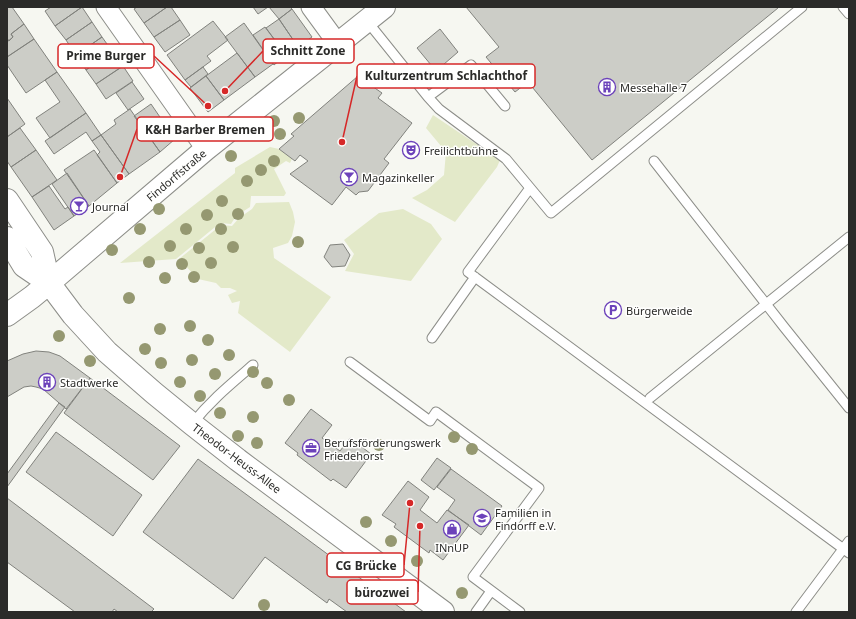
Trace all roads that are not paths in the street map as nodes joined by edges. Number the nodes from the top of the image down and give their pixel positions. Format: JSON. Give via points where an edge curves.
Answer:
{"nodes":[{"id":1,"x":106,"y":7,"type":"edge"},
{"id":2,"x":311,"y":7,"type":"edge"},
{"id":3,"x":384,"y":7,"type":"edge"},
{"id":4,"x":802,"y":7,"type":"edge"},
{"id":5,"x":843,"y":7,"type":"edge"},
{"id":6,"x":849,"y":14,"type":"edge"},
{"id":7,"x":367,"y":21,"type":"junction"},
{"id":8,"x":338,"y":44,"type":"junction"},
{"id":9,"x":428,"y":97,"type":"junction"},
{"id":10,"x":505,"y":106,"type":"dead end"},
{"id":11,"x":206,"y":149,"type":"junction"},
{"id":12,"x":654,"y":161,"type":"dead end"},
{"id":13,"x":530,"y":188,"type":"junction"},
{"id":14,"x":7,"y":200,"type":"edge"},
{"id":15,"x":849,"y":237,"type":"edge"},
{"id":16,"x":7,"y":238,"type":"edge"},
{"id":17,"x":475,"y":277,"type":"junction"},
{"id":18,"x":49,"y":283,"type":"junction"},
{"id":19,"x":766,"y":304,"type":"junction"},
{"id":20,"x":7,"y":315,"type":"edge"},
{"id":21,"x":432,"y":338,"type":"dead end"},
{"id":22,"x":350,"y":362,"type":"dead end"},
{"id":23,"x":253,"y":365,"type":"dead end"},
{"id":24,"x":650,"y":398,"type":"dead end"},
{"id":25,"x":849,"y":408,"type":"edge"},
{"id":26,"x":192,"y":424,"type":"junction"},
{"id":27,"x":849,"y":541,"type":"edge"},
{"id":28,"x":846,"y":551,"type":"edge"},
{"id":29,"x":491,"y":591,"type":"junction"},
{"id":30,"x":443,"y":612,"type":"edge"},
{"id":31,"x":476,"y":612,"type":"edge"},
{"id":32,"x":520,"y":612,"type":"edge"},
{"id":33,"x":796,"y":612,"type":"edge"}],
"edges":[{"from":1,"to":11,"type":"street"},
{"from":2,"to":8,"type":"street"},
{"from":3,"to":7,"type":"street","name":"Findorffstraße"},
{"from":4,"to":13,"type":"lane","via":[[551,213]]},
{"from":5,"to":6,"type":"lane"},
{"from":7,"to":8,"type":"street","name":"Findorffstraße"},
{"from":7,"to":9,"type":"lane"},
{"from":8,"to":11,"type":"street","name":"Findorffstraße"},
{"from":9,"to":10,"type":"lane","via":[[471,65]]},
{"from":9,"to":13,"type":"lane","via":[[439,109],[506,159]]},
{"from":11,"to":18,"type":"street","name":"Findorffstraße"},
{"from":12,"to":19,"type":"lane"},
{"from":13,"to":17,"type":"lane","via":[[468,272]]},
{"from":14,"to":18,"type":"street","via":[[42,252]]},
{"from":15,"to":19,"type":"lane"},
{"from":16,"to":18,"type":"street","via":[[24,266]]},
{"from":17,"to":21,"type":"lane"},
{"from":17,"to":28,"type":"lane"},
{"from":18,"to":20,"type":"street","name":"Findorffstraße"},
{"from":18,"to":26,"type":"street","name":"Theodor-Heuss-Allee","via":[[73,316],[107,352]]},
{"from":19,"to":24,"type":"lane"},
{"from":19,"to":25,"type":"lane"},
{"from":22,"to":29,"type":"lane","via":[[430,421],[436,412],[539,488],[473,578]]},
{"from":23,"to":26,"type":"lane","via":[[218,395]]},
{"from":26,"to":30,"type":"street","name":"Theodor-Heuss-Allee"},
{"from":27,"to":28,"type":"lane"},
{"from":28,"to":33,"type":"lane"},
{"from":29,"to":31,"type":"lane"},
{"from":29,"to":32,"type":"lane"}]}
